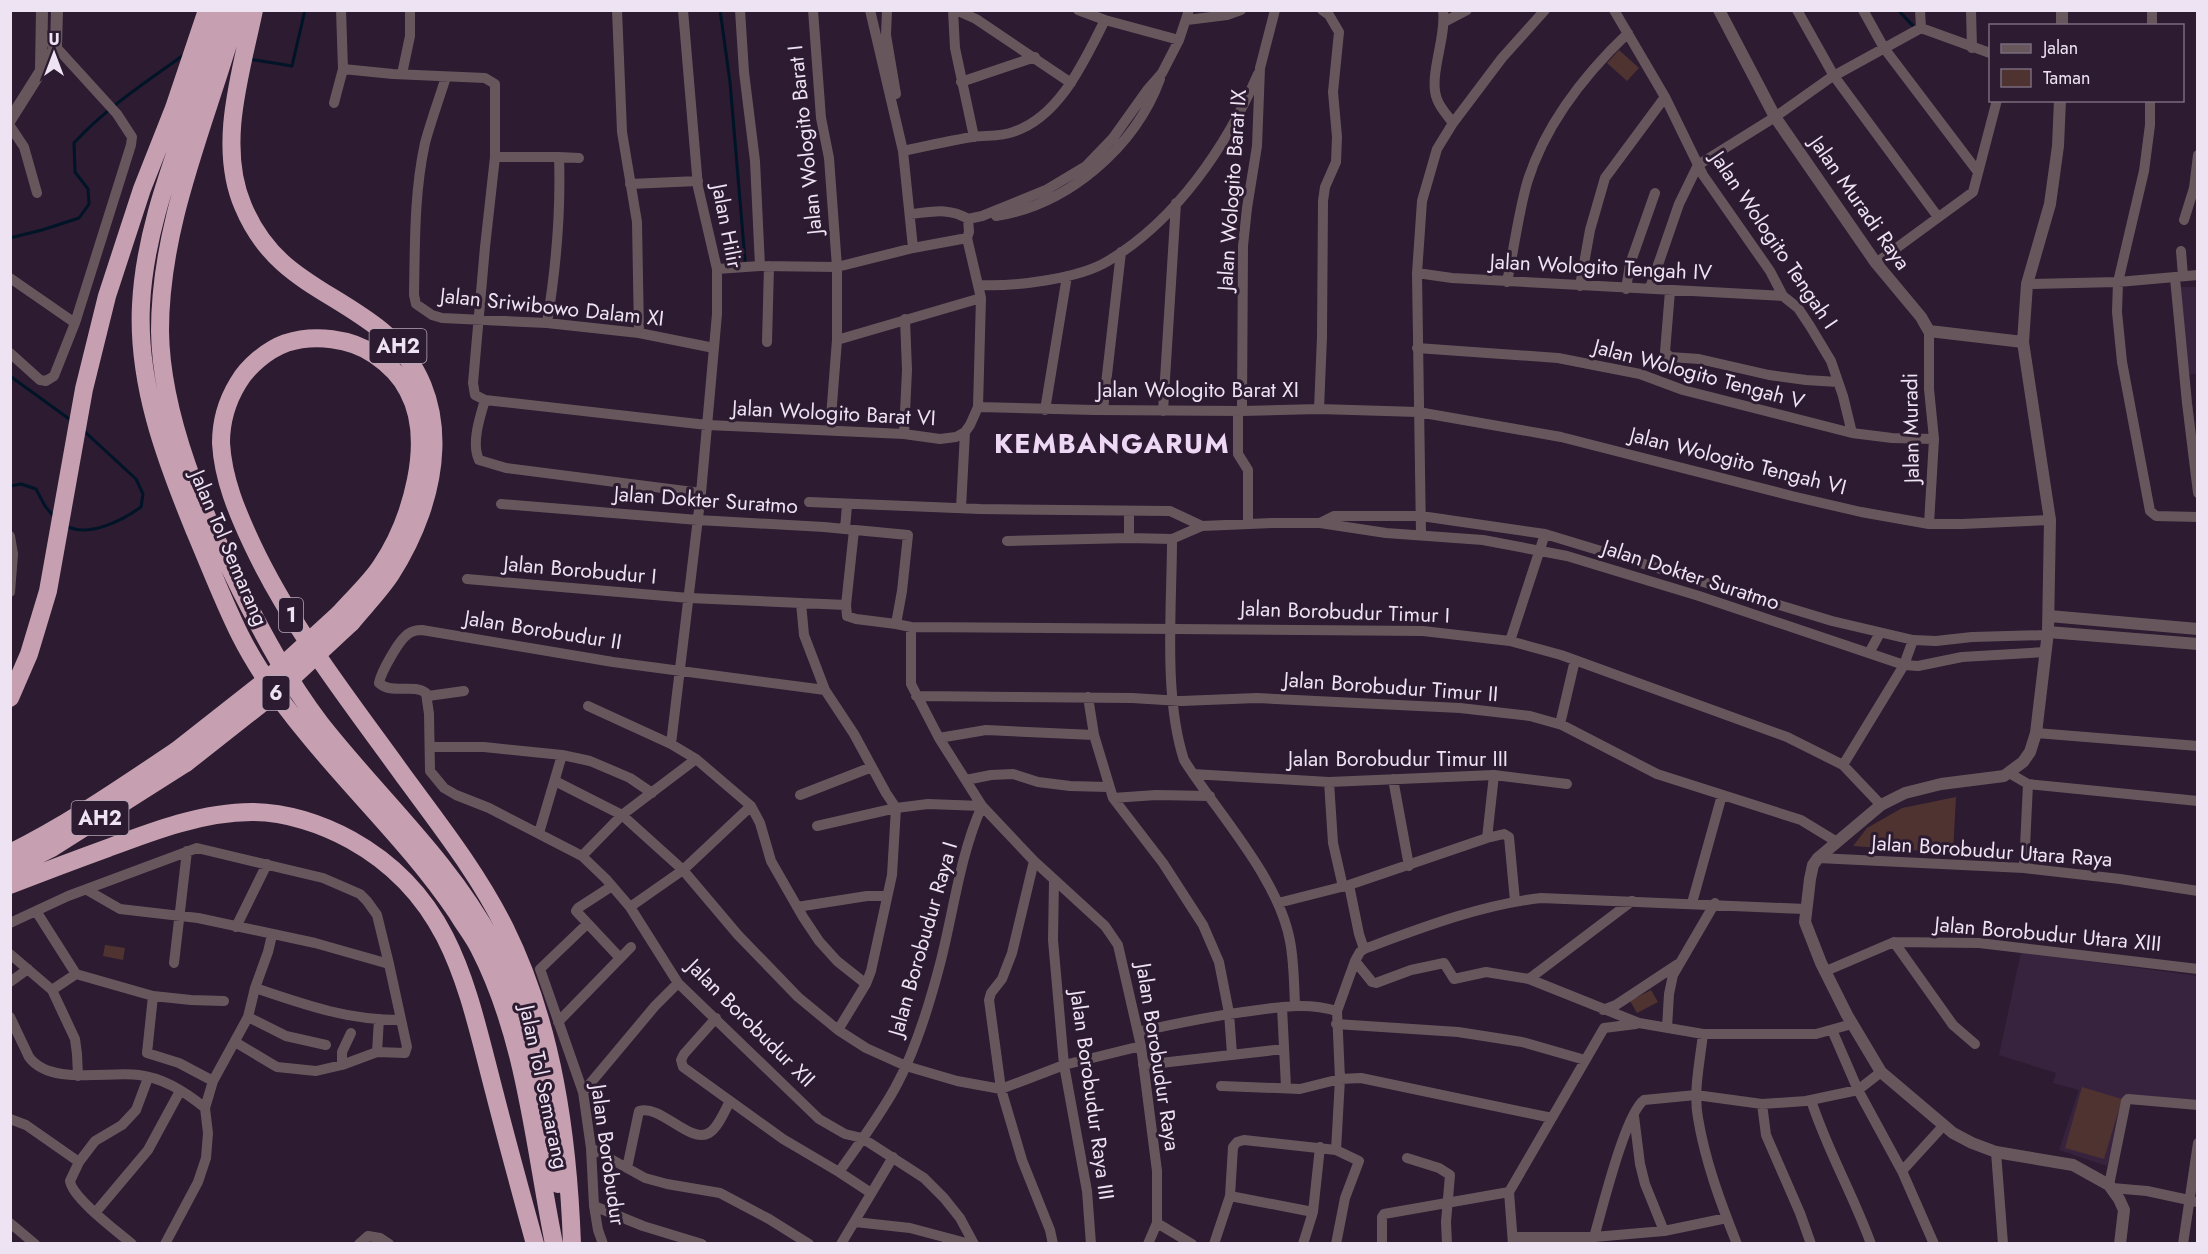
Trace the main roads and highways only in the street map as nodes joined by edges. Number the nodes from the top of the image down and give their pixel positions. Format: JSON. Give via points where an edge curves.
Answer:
{"nodes":[{"id":1,"x":254,"y":10,"type":"edge"},
{"id":2,"x":228,"y":19,"type":"edge"},
{"id":3,"x":202,"y":99,"type":"junction"},
{"id":4,"x":345,"y":618,"type":"junction"},
{"id":5,"x":10,"y":698,"type":"edge"},
{"id":6,"x":181,"y":757,"type":"junction"},
{"id":7,"x":10,"y":853,"type":"edge"},
{"id":8,"x":10,"y":869,"type":"edge"},
{"id":9,"x":10,"y":885,"type":"edge"},
{"id":10,"x":535,"y":1244,"type":"edge"},
{"id":11,"x":554,"y":1244,"type":"edge"},
{"id":12,"x":571,"y":1244,"type":"edge"}],
"edges":[{"from":1,"to":2,"type":"highway","number":"AH2"},
{"from":2,"to":3,"type":"highway","name":"Jalan Tol Semarang","number":"6"},
{"from":2,"to":4,"type":"highway","number":"AH2","via":[[234,110],[231,148],[235,178],[254,228],[270,250],[305,282],[381,330],[404,352],[418,373],[430,407],[434,450],[427,495],[412,537],[390,575]]},
{"from":2,"to":5,"type":"highway","via":[[174,108],[107,296],[84,389],[48,591]]},
{"from":3,"to":11,"type":"highway","name":"Jalan Tol Semarang","number":"6","via":[[167,179],[146,253],[142,339],[153,410],[177,487],[241,637],[291,713],[435,880],[478,946],[504,1005],[522,1074]]},
{"from":3,"to":12,"type":"highway","name":"Jalan Tol Semarang","number":"6","via":[[168,245],[161,298],[163,365],[185,458],[215,538],[285,673],[320,723],[447,872],[492,941],[519,1000],[538,1074]]},
{"from":4,"to":6,"type":"highway","number":"1","bridge":true,"via":[[269,678]]},
{"from":4,"to":12,"type":"highway","number":"1","via":[[381,568],[415,488],[420,449],[416,412],[408,390],[394,370],[371,353],[345,342],[313,338],[286,343],[263,355],[241,377],[228,401],[221,439],[236,511],[265,572],[298,627],[478,879],[506,929],[532,992],[552,1059],[570,1180]]},
{"from":6,"to":7,"type":"highway","number":"1"},
{"from":6,"to":8,"type":"highway","number":"AH2","via":[[52,848]]},
{"from":9,"to":10,"type":"highway","via":[[170,826],[252,812],[294,818],[335,831],[369,850],[396,870],[425,902],[459,965]]}]}
